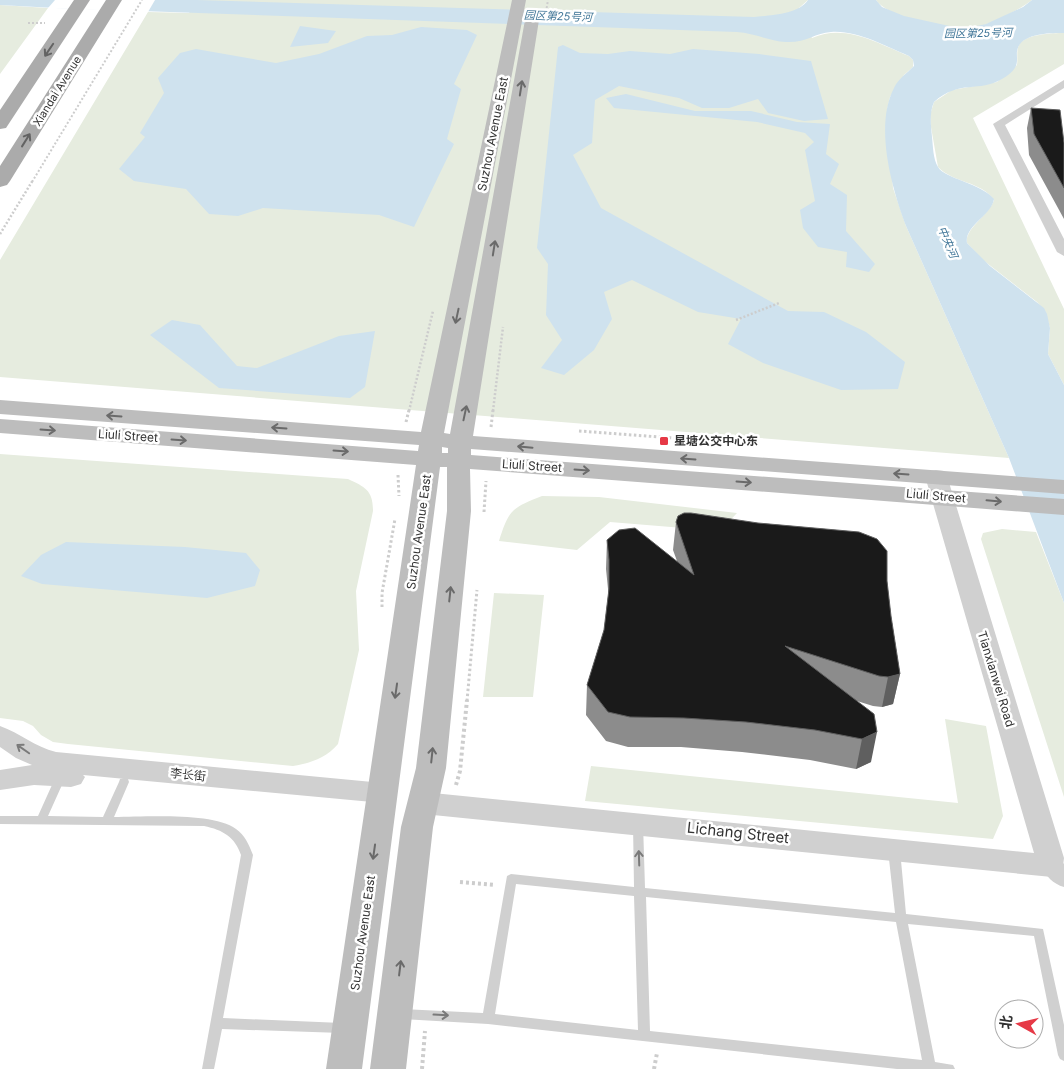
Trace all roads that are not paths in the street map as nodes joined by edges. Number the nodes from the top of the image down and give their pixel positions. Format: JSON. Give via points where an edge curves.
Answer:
{"nodes":[{"id":1,"x":518,"y":4,"type":"edge"},
{"id":2,"x":79,"y":5,"type":"edge"},
{"id":3,"x":110,"y":5,"type":"edge"},
{"id":4,"x":540,"y":9,"type":"road end"},
{"id":5,"x":523,"y":26,"type":"junction"},
{"id":6,"x":1064,"y":83,"type":"edge"},
{"id":7,"x":0,"y":124,"type":"edge"},
{"id":8,"x":0,"y":181,"type":"edge"},
{"id":9,"x":1064,"y":252,"type":"edge"},
{"id":10,"x":0,"y":407,"type":"edge"},
{"id":11,"x":0,"y":426,"type":"edge"},
{"id":12,"x":431,"y":450,"type":"junction"},
{"id":13,"x":459,"y":452,"type":"junction"},
{"id":14,"x":938,"y":486,"type":"junction"},
{"id":15,"x":1064,"y":487,"type":"edge"},
{"id":16,"x":1023,"y":494,"type":"junction"},
{"id":17,"x":1064,"y":507,"type":"edge"},
{"id":18,"x":0,"y":736,"type":"edge"},
{"id":19,"x":61,"y":776,"type":"junction"},
{"id":20,"x":0,"y":780,"type":"edge"},
{"id":21,"x":124,"y":782,"type":"junction"},
{"id":22,"x":382,"y":798,"type":"junction"},
{"id":23,"x":423,"y":803,"type":"junction"},
{"id":24,"x":0,"y":820,"type":"edge"},
{"id":25,"x":41,"y":821,"type":"junction"},
{"id":26,"x":107,"y":821,"type":"junction"},
{"id":27,"x":638,"y":823,"type":"junction"},
{"id":28,"x":894,"y":849,"type":"junction"},
{"id":29,"x":1058,"y":872,"type":"edge"},
{"id":30,"x":640,"y":892,"type":"junction"},
{"id":31,"x":901,"y":918,"type":"junction"},
{"id":32,"x":394,"y":1014,"type":"junction"},
{"id":33,"x":488,"y":1018,"type":"junction"},
{"id":34,"x":216,"y":1023,"type":"junction"},
{"id":35,"x":350,"y":1028,"type":"junction"},
{"id":36,"x":644,"y":1036,"type":"junction"},
{"id":37,"x":1064,"y":1055,"type":"edge"},
{"id":38,"x":930,"y":1067,"type":"junction"},
{"id":39,"x":208,"y":1069,"type":"edge"},
{"id":40,"x":344,"y":1069,"type":"edge"},
{"id":41,"x":388,"y":1069,"type":"edge"},
{"id":42,"x":950,"y":1069,"type":"edge"}],
"edges":[{"from":1,"to":5,"type":"main road","name":"Suzhou Avenue East"},
{"from":2,"to":7,"type":"main road","one_way":true},
{"from":8,"to":3,"type":"main road","name":"Xiandai Avenue","one_way":true},
{"from":4,"to":5,"type":"main road","name":"Suzhou Avenue East"},
{"from":5,"to":12,"type":"main road","name":"Suzhou Avenue East","one_way":true},
{"from":13,"to":5,"type":"main road","name":"Suzhou Avenue East","one_way":true},
{"from":6,"to":9,"type":"street","via":[[999,124]]},
{"from":12,"to":10,"type":"main road","name":"Liuli Street","one_way":true},
{"from":11,"to":12,"type":"main road","name":"Liuli Street","one_way":true},
{"from":12,"to":13,"type":"main road","name":"Liuli Street"},
{"from":12,"to":22,"type":"main road","name":"Suzhou Avenue East","one_way":true},
{"from":13,"to":14,"type":"main road","name":"Liuli Street"},
{"from":23,"to":13,"type":"main road","name":"Suzhou Avenue East","one_way":true,"via":[[431,768],[458,521]]},
{"from":14,"to":16,"type":"main road","name":"Liuli Street"},
{"from":14,"to":29,"type":"street","name":"Tianxianwei Road"},
{"from":15,"to":16,"type":"main road","name":"Liuli Street"},
{"from":16,"to":17,"type":"main road","name":"Liuli Street"},
{"from":22,"to":18,"type":"street","name":"李长街","one_way":true,"via":[[56,762],[38,758]]},
{"from":19,"to":20,"type":"street","name":"李长街","via":[[34,775]]},
{"from":19,"to":21,"type":"street","name":"李长街"},
{"from":19,"to":25,"type":"lane"},
{"from":21,"to":22,"type":"street","name":"李长街"},
{"from":21,"to":26,"type":"lane"},
{"from":22,"to":35,"type":"main road","name":"Suzhou Avenue East","one_way":true},
{"from":23,"to":27,"type":"street","name":"Lichang Street"},
{"from":32,"to":23,"type":"main road","name":"Suzhou Avenue East","one_way":true,"via":[[417,827]]},
{"from":24,"to":25,"type":"lane"},
{"from":25,"to":26,"type":"lane"},
{"from":26,"to":34,"type":"lane","via":[[219,824],[233,831],[243,842],[247,855]]},
{"from":27,"to":28,"type":"street","name":"Lichang Street"},
{"from":30,"to":27,"type":"lane","one_way":true},
{"from":28,"to":29,"type":"street","name":"Lichang Street"},
{"from":28,"to":31,"type":"lane"},
{"from":30,"to":31,"type":"lane"},
{"from":30,"to":33,"type":"lane","via":[[511,879]]},
{"from":30,"to":36,"type":"lane"},
{"from":31,"to":37,"type":"lane","via":[[1039,932]]},
{"from":31,"to":38,"type":"lane"},
{"from":32,"to":33,"type":"lane","one_way":true},
{"from":32,"to":41,"type":"main road","name":"Suzhou Avenue East"},
{"from":33,"to":36,"type":"lane"},
{"from":34,"to":35,"type":"lane"},
{"from":34,"to":39,"type":"lane"},
{"from":35,"to":40,"type":"main road","name":"Suzhou Avenue East"},
{"from":36,"to":38,"type":"lane"},
{"from":38,"to":42,"type":"lane"}]}
